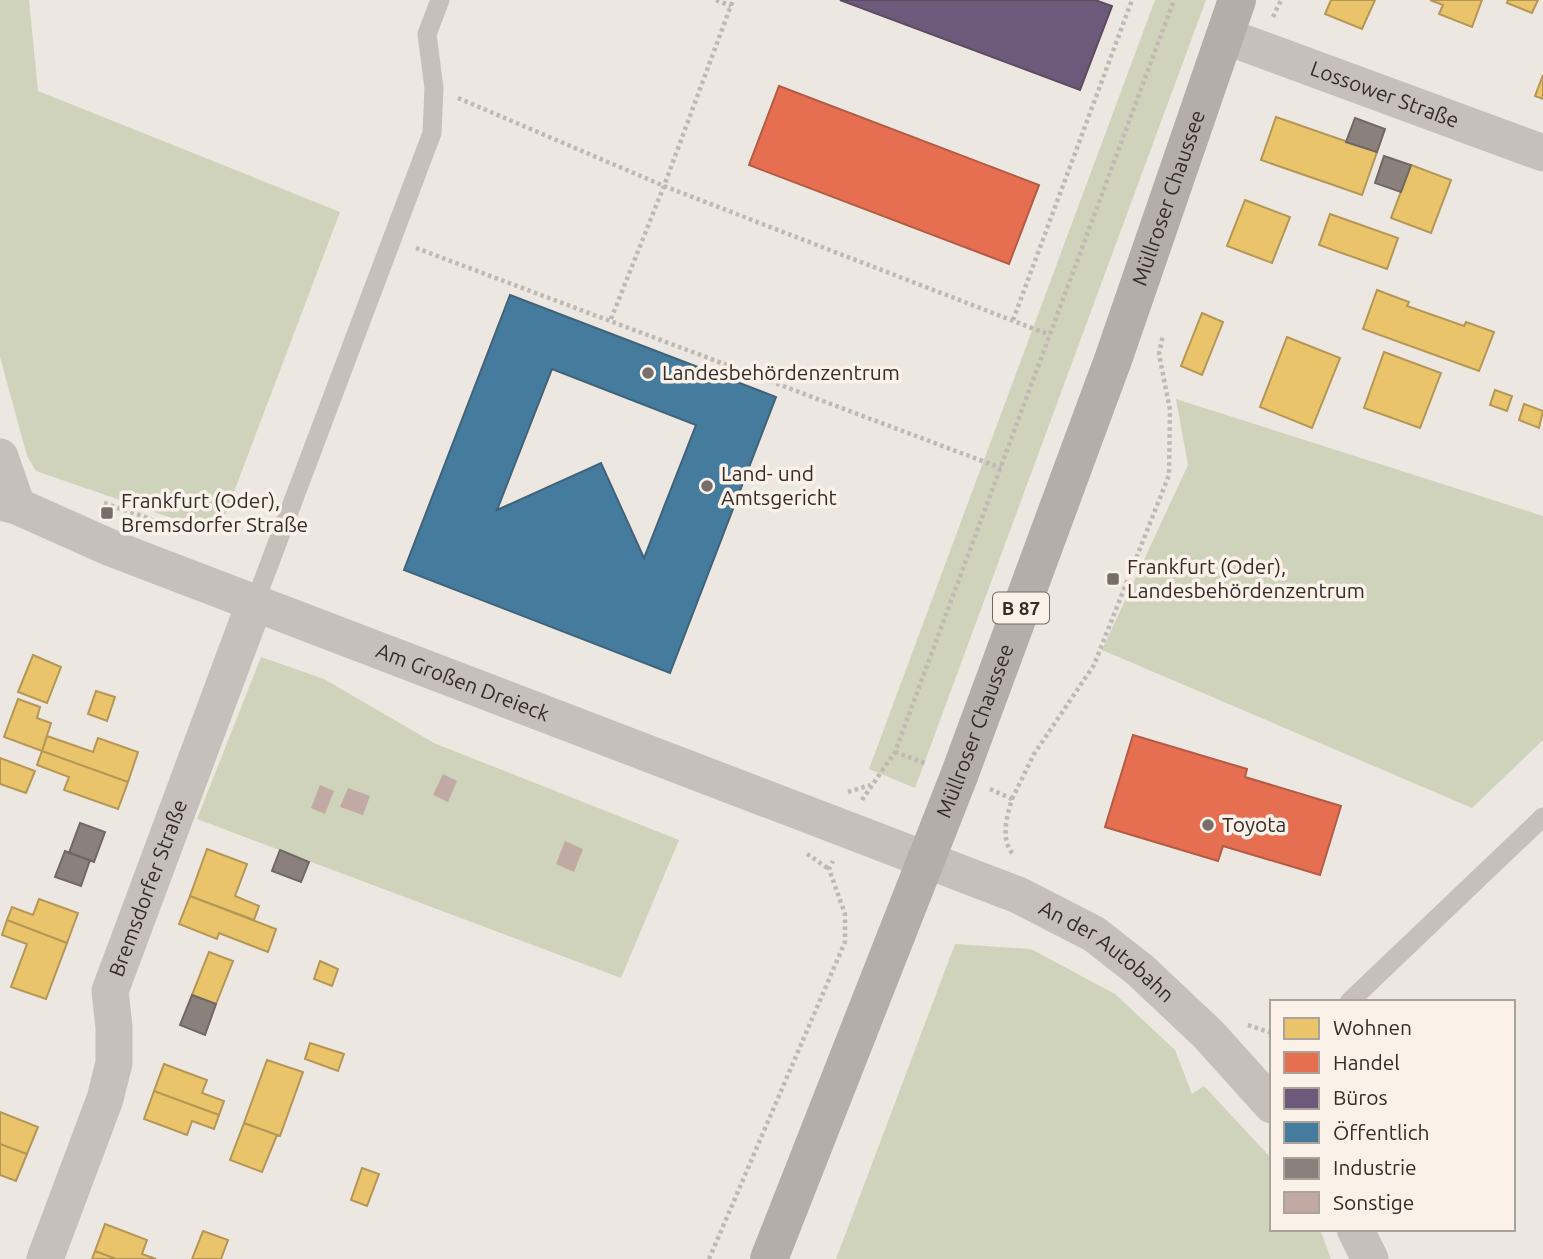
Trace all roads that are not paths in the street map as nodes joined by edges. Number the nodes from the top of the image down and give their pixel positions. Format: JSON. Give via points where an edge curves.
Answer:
{"nodes":[{"id":1,"x":440,"y":0,"type":"edge"},
{"id":2,"x":1237,"y":0,"type":"edge"},
{"id":3,"x":1242,"y":42,"type":"junction"},
{"id":4,"x":1543,"y":153,"type":"edge"},
{"id":5,"x":0,"y":457,"type":"edge"},
{"id":6,"x":8,"y":504,"type":"edge"},
{"id":7,"x":255,"y":602,"type":"junction"},
{"id":8,"x":1543,"y":817,"type":"edge"},
{"id":9,"x":926,"y":859,"type":"junction"},
{"id":10,"x":1351,"y":1000,"type":"edge"},
{"id":11,"x":1267,"y":1089,"type":"edge"},
{"id":12,"x":1356,"y":1231,"type":"edge"},
{"id":13,"x":45,"y":1259,"type":"edge"},
{"id":14,"x":769,"y":1259,"type":"edge"},
{"id":15,"x":1370,"y":1259,"type":"edge"}],
"edges":[{"from":1,"to":7,"type":"lane","via":[[427,34],[434,88],[432,133]]},
{"from":2,"to":3,"type":"main road","name":"Müllroser Chaussee","number":"B 87"},
{"from":3,"to":4,"type":"street","name":"Lossower Straße"},
{"from":3,"to":9,"type":"main road","name":"Müllroser Chaussee","number":"B 87","via":[[1114,357]]},
{"from":5,"to":6,"type":"street"},
{"from":6,"to":7,"type":"street","name":"Am Großen Dreieck"},
{"from":7,"to":9,"type":"street","name":"Am Großen Dreieck"},
{"from":7,"to":13,"type":"street","name":"Bremsdorfer Straße","via":[[110,991],[114,1063]]},
{"from":8,"to":10,"type":"lane"},
{"from":9,"to":11,"type":"street","name":"An der Autobahn","via":[[1018,895],[1094,934],[1140,970]]},
{"from":9,"to":14,"type":"main road","name":"Müllroser Chaussee","number":"B 87"},
{"from":12,"to":15,"type":"street"}]}
